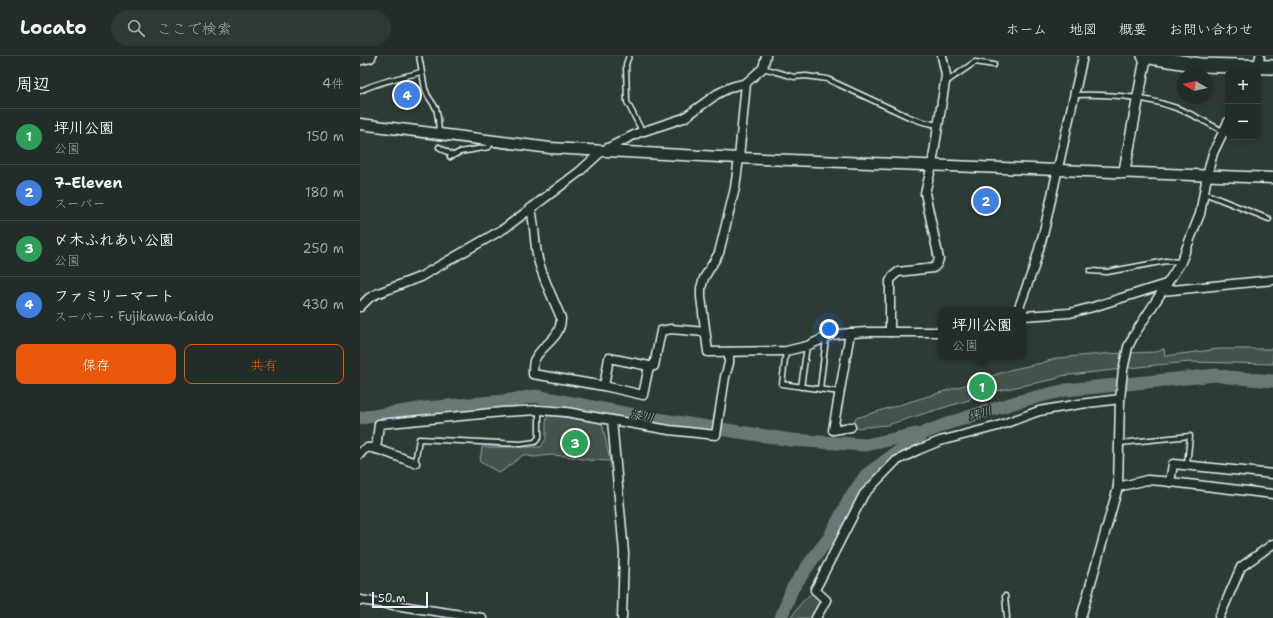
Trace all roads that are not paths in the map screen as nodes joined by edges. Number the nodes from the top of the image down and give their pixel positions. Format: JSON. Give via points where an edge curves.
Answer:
{"nodes":[{"id":1,"x":370,"y":56,"type":"edge"},
{"id":2,"x":419,"y":56,"type":"edge"},
{"id":3,"x":629,"y":56,"type":"edge"},
{"id":4,"x":766,"y":56,"type":"edge"},
{"id":5,"x":942,"y":56,"type":"edge"},
{"id":6,"x":1083,"y":56,"type":"edge"},
{"id":7,"x":1145,"y":56,"type":"edge"},
{"id":8,"x":360,"y":58,"type":"edge"},
{"id":9,"x":1257,"y":64,"type":"edge"},
{"id":10,"x":994,"y":65,"type":"dead end"},
{"id":11,"x":1273,"y":67,"type":"edge"},
{"id":12,"x":763,"y":68,"type":"junction"},
{"id":13,"x":422,"y":72,"type":"junction"},
{"id":14,"x":945,"y":82,"type":"junction"},
{"id":15,"x":746,"y":83,"type":"junction"},
{"id":16,"x":360,"y":91,"type":"edge"},
{"id":17,"x":1075,"y":95,"type":"junction"},
{"id":18,"x":1137,"y":98,"type":"junction"},
{"id":19,"x":360,"y":124,"type":"edge"},
{"id":20,"x":938,"y":125,"type":"junction"},
{"id":21,"x":1225,"y":127,"type":"edge"},
{"id":22,"x":1223,"y":131,"type":"junction"},
{"id":23,"x":642,"y":132,"type":"junction"},
{"id":24,"x":439,"y":134,"type":"junction"},
{"id":25,"x":491,"y":141,"type":"junction"},
{"id":26,"x":439,"y":147,"type":"dead end"},
{"id":27,"x":602,"y":151,"type":"junction"},
{"id":28,"x":739,"y":158,"type":"junction"},
{"id":29,"x":932,"y":165,"type":"junction"},
{"id":30,"x":1058,"y":171,"type":"junction"},
{"id":31,"x":1124,"y":173,"type":"junction"},
{"id":32,"x":1207,"y":176,"type":"junction"},
{"id":33,"x":1273,"y":178,"type":"edge"},
{"id":34,"x":1204,"y":193,"type":"junction"},
{"id":35,"x":531,"y":209,"type":"junction"},
{"id":36,"x":1269,"y":219,"type":"dead end"},
{"id":37,"x":1181,"y":262,"type":"junction"},
{"id":38,"x":1090,"y":271,"type":"dead end"},
{"id":39,"x":1273,"y":280,"type":"edge"},
{"id":40,"x":1164,"y":287,"type":"junction"},
{"id":41,"x":360,"y":307,"type":"edge"},
{"id":42,"x":1019,"y":307,"type":"edge"},
{"id":43,"x":1026,"y":316,"type":"edge"},
{"id":44,"x":705,"y":332,"type":"junction"},
{"id":45,"x":890,"y":332,"type":"junction"},
{"id":46,"x":938,"y":332,"type":"edge"},
{"id":47,"x":850,"y":333,"type":"junction"},
{"id":48,"x":826,"y":337,"type":"junction"},
{"id":49,"x":807,"y":346,"type":"junction"},
{"id":50,"x":786,"y":351,"type":"junction"},
{"id":51,"x":729,"y":352,"type":"junction"},
{"id":52,"x":649,"y":366,"type":"junction"},
{"id":53,"x":604,"y":386,"type":"junction"},
{"id":54,"x":801,"y":386,"type":"junction"},
{"id":55,"x":820,"y":389,"type":"junction"},
{"id":56,"x":840,"y":392,"type":"junction"},
{"id":57,"x":1120,"y":399,"type":"junction"},
{"id":58,"x":539,"y":410,"type":"junction"},
{"id":59,"x":612,"y":420,"type":"junction"},
{"id":60,"x":851,"y":427,"type":"dead end"},
{"id":61,"x":1120,"y":443,"type":"junction"},
{"id":62,"x":376,"y":449,"type":"junction"},
{"id":63,"x":360,"y":454,"type":"edge"},
{"id":64,"x":415,"y":463,"type":"joint"},
{"id":65,"x":1187,"y":465,"type":"junction"},
{"id":66,"x":1273,"y":474,"type":"edge"},
{"id":67,"x":1170,"y":482,"type":"junction"},
{"id":68,"x":1118,"y":486,"type":"junction"},
{"id":69,"x":1273,"y":494,"type":"edge"},
{"id":70,"x":1273,"y":544,"type":"edge"},
{"id":71,"x":1005,"y":596,"type":"dead end"},
{"id":72,"x":360,"y":600,"type":"edge"},
{"id":73,"x":482,"y":618,"type":"edge"},
{"id":74,"x":622,"y":618,"type":"edge"},
{"id":75,"x":816,"y":618,"type":"edge"},
{"id":76,"x":1007,"y":618,"type":"edge"},
{"id":77,"x":1081,"y":618,"type":"edge"},
{"id":78,"x":1219,"y":618,"type":"edge"}],
"edges":[{"from":1,"to":8,"type":"main road"},
{"from":2,"to":13,"type":"lane"},
{"from":3,"to":23,"type":"lane","via":[[626,64],[627,102]]},
{"from":4,"to":12,"type":"street"},
{"from":5,"to":14,"type":"street"},
{"from":6,"to":17,"type":"street"},
{"from":7,"to":9,"type":"main road","via":[[1200,65]]},
{"from":7,"to":18,"type":"street"},
{"from":9,"to":11,"type":"main road"},
{"from":10,"to":14,"type":"lane","via":[[975,62]]},
{"from":12,"to":15,"type":"street"},
{"from":12,"to":20,"type":"lane","via":[[794,76],[827,79],[909,117]]},
{"from":13,"to":16,"type":"lane","via":[[373,84]]},
{"from":13,"to":24,"type":"lane","via":[[428,96],[436,108]]},
{"from":14,"to":20,"type":"street"},
{"from":15,"to":23,"type":"street","via":[[717,94],[684,118]]},
{"from":15,"to":28,"type":"street"},
{"from":17,"to":18,"type":"lane"},
{"from":17,"to":30,"type":"street"},
{"from":18,"to":22,"type":"lane","via":[[1180,109]]},
{"from":18,"to":31,"type":"street"},
{"from":19,"to":24,"type":"street"},
{"from":20,"to":29,"type":"street"},
{"from":21,"to":22,"type":"street"},
{"from":22,"to":32,"type":"street","via":[[1213,153]]},
{"from":23,"to":27,"type":"street"},
{"from":24,"to":25,"type":"street"},
{"from":25,"to":26,"type":"lane","via":[[489,147],[451,156]]},
{"from":25,"to":27,"type":"street"},
{"from":27,"to":28,"type":"street"},
{"from":27,"to":35,"type":"street"},
{"from":28,"to":29,"type":"street"},
{"from":28,"to":44,"type":"street","via":[[735,188],[719,253],[701,288]]},
{"from":29,"to":30,"type":"street"},
{"from":29,"to":45,"type":"street","via":[[926,193],[938,263],[933,268],[898,272],[893,276],[890,281]]},
{"from":30,"to":31,"type":"street"},
{"from":30,"to":42,"type":"street","via":[[1040,246]]},
{"from":31,"to":32,"type":"street"},
{"from":32,"to":33,"type":"street"},
{"from":32,"to":34,"type":"street"},
{"from":34,"to":36,"type":"lane"},
{"from":34,"to":37,"type":"street","via":[[1200,214]]},
{"from":35,"to":41,"type":"street","via":[[469,249],[420,277],[376,294]]},
{"from":35,"to":53,"type":"street","via":[[542,273],[561,318],[561,325],[556,334],[534,361],[533,374]]},
{"from":37,"to":38,"type":"lane","via":[[1166,261],[1107,272]]},
{"from":37,"to":40,"type":"street"},
{"from":39,"to":40,"type":"street"},
{"from":40,"to":43,"type":"street","via":[[1070,313]]},
{"from":40,"to":57,"type":"street","via":[[1128,347]]},
{"from":44,"to":51,"type":"street","via":[[708,352]]},
{"from":44,"to":52,"type":"street","via":[[671,329],[661,331],[654,366]]},
{"from":45,"to":46,"type":"street"},
{"from":45,"to":47,"type":"street"},
{"from":47,"to":48,"type":"street"},
{"from":47,"to":56,"type":"street"},
{"from":48,"to":49,"type":"street"},
{"from":48,"to":55,"type":"lane"},
{"from":49,"to":50,"type":"street"},
{"from":49,"to":54,"type":"lane"},
{"from":50,"to":51,"type":"street"},
{"from":50,"to":54,"type":"lane","via":[[782,384]]},
{"from":51,"to":59,"type":"street","via":[[716,435]]},
{"from":52,"to":53,"type":"street","via":[[610,358]]},
{"from":52,"to":53,"type":"street","via":[[643,395]]},
{"from":54,"to":55,"type":"lane"},
{"from":55,"to":56,"type":"lane"},
{"from":56,"to":60,"type":"street","via":[[833,430]]},
{"from":57,"to":61,"type":"street"},
{"from":57,"to":75,"type":"street","via":[[1039,411],[998,426],[940,441],[896,461],[864,494],[815,590],[826,600]]},
{"from":58,"to":59,"type":"street"},
{"from":58,"to":62,"type":"street","via":[[379,424]]},
{"from":58,"to":64,"type":"lane","via":[[539,437],[535,442],[521,444],[419,438]]},
{"from":59,"to":74,"type":"street","via":[[624,553]]},
{"from":61,"to":65,"type":"lane","via":[[1190,436]]},
{"from":61,"to":68,"type":"street"},
{"from":62,"to":63,"type":"street","via":[[368,448]]},
{"from":62,"to":64,"type":"street"},
{"from":65,"to":66,"type":"street"},
{"from":65,"to":67,"type":"street","via":[[1172,464]]},
{"from":67,"to":68,"type":"street","via":[[1147,480]]},
{"from":67,"to":69,"type":"street"},
{"from":68,"to":77,"type":"street"},
{"from":70,"to":78,"type":"street","via":[[1241,567]]},
{"from":71,"to":76,"type":"lane"},
{"from":72,"to":73,"type":"street"}]}
